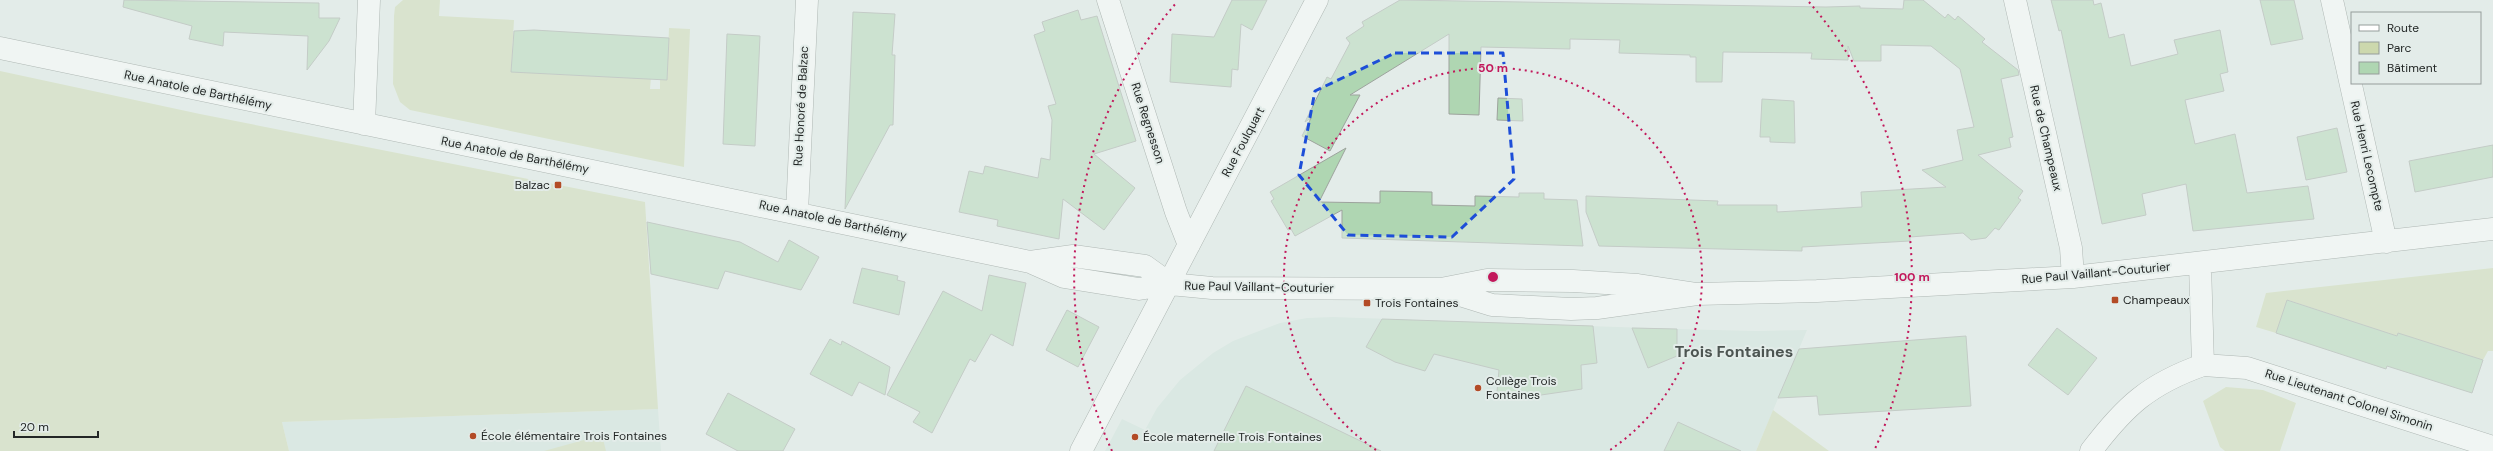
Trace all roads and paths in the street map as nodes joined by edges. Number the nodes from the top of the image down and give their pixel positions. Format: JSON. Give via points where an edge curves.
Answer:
{"nodes":[{"id":1,"x":369,"y":0,"type":"edge"},
{"id":2,"x":807,"y":0,"type":"edge"},
{"id":3,"x":1108,"y":0,"type":"edge"},
{"id":4,"x":1317,"y":0,"type":"edge"},
{"id":5,"x":2015,"y":0,"type":"edge"},
{"id":6,"x":2332,"y":0,"type":"edge"},
{"id":7,"x":0,"y":48,"type":"edge"},
{"id":8,"x":364,"y":124,"type":"junction"},
{"id":9,"x":797,"y":212,"type":"junction"},
{"id":10,"x":2493,"y":229,"type":"edge"},
{"id":11,"x":2386,"y":242,"type":"junction"},
{"id":12,"x":1189,"y":245,"type":"junction"},
{"id":13,"x":2200,"y":264,"type":"junction"},
{"id":14,"x":2073,"y":276,"type":"junction"},
{"id":15,"x":1170,"y":284,"type":"junction"},
{"id":16,"x":2203,"y":364,"type":"junction"},
{"id":17,"x":2493,"y":447,"type":"edge"},
{"id":18,"x":1081,"y":451,"type":"edge"},
{"id":19,"x":2091,"y":451,"type":"edge"}],
"edges":[{"from":1,"to":8,"type":"street"},
{"from":2,"to":9,"type":"street","name":"Rue Honoré de Balzac"},
{"from":3,"to":12,"type":"street","name":"Rue Regnesson"},
{"from":4,"to":12,"type":"street","name":"Rue Foulquart"},
{"from":5,"to":14,"type":"street","name":"Rue de Champeaux","via":[[2071,248]]},
{"from":6,"to":11,"type":"street","name":"Rue Henri Lecompte"},
{"from":7,"to":8,"type":"street","name":"Rue Anatole de Barthélémy"},
{"from":8,"to":9,"type":"street","name":"Rue Anatole de Barthélémy"},
{"from":9,"to":15,"type":"street","name":"Rue Anatole de Barthélémy","via":[[1030,262],[1073,256],[1145,266]]},
{"from":10,"to":11,"type":"street","name":"Rue Paul Vaillant-Couturier"},
{"from":11,"to":13,"type":"street","name":"Rue Paul Vaillant-Couturier"},
{"from":12,"to":15,"type":"street","name":"Rue Foulquart"},
{"from":13,"to":14,"type":"street","name":"Rue Paul Vaillant-Couturier"},
{"from":13,"to":16,"type":"street"},
{"from":14,"to":15,"type":"street","name":"Rue Paul Vaillant-Couturier","via":[[1817,291],[1697,294],[1597,308],[1571,309],[1492,305],[1441,289],[1212,288]]},
{"from":15,"to":18,"type":"street","name":"Rue Paul Vaillant-Couturier"},
{"from":16,"to":17,"type":"street","name":"Rue Lieutenant Colonel Simonin","via":[[2247,368]]},
{"from":16,"to":19,"type":"street","via":[[2175,374],[2131,403],[2114,420]]}]}
